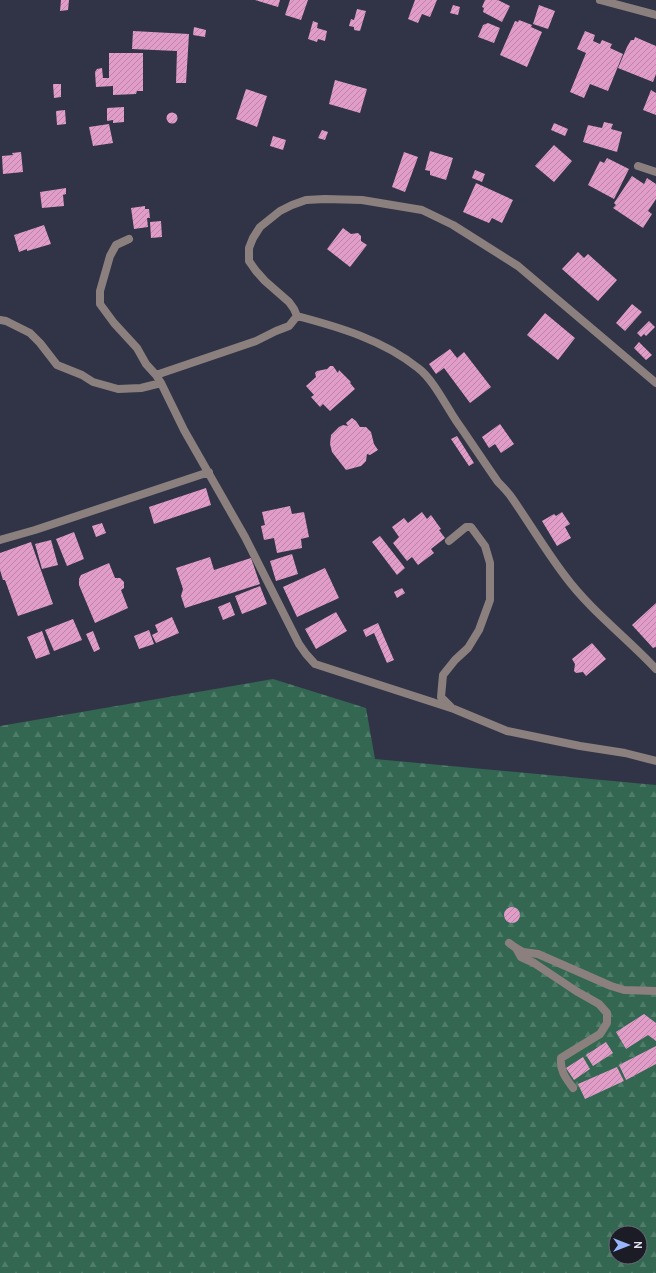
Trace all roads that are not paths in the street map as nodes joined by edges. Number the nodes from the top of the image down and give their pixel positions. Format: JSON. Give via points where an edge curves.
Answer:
{"nodes":[{"id":1,"x":600,"y":0,"type":"edge"},
{"id":2,"x":656,"y":15,"type":"edge"},
{"id":3,"x":638,"y":166,"type":"dead end"},
{"id":4,"x":656,"y":172,"type":"edge"},
{"id":5,"x":129,"y":239,"type":"dead end"},
{"id":6,"x":297,"y":316,"type":"junction"},
{"id":7,"x":0,"y":320,"type":"edge"},
{"id":8,"x":156,"y":375,"type":"junction"},
{"id":9,"x":161,"y":383,"type":"junction"},
{"id":10,"x":656,"y":383,"type":"edge"},
{"id":11,"x":209,"y":472,"type":"junction"},
{"id":12,"x":0,"y":540,"type":"edge"},
{"id":13,"x":449,"y":541,"type":"dead end"},
{"id":14,"x":656,"y":669,"type":"edge"},
{"id":15,"x":454,"y":709,"type":"junction"},
{"id":16,"x":656,"y":761,"type":"edge"},
{"id":17,"x":656,"y":991,"type":"edge"},
{"id":18,"x":573,"y":1088,"type":"dead end"}],
"edges":[{"from":1,"to":2,"type":"street"},
{"from":3,"to":4,"type":"street"},
{"from":5,"to":8,"type":"street","via":[[116,245],[110,256],[100,291],[100,304]]},
{"from":6,"to":8,"type":"street","via":[[289,326],[256,341]]},
{"from":6,"to":10,"type":"street","via":[[289,302],[274,290],[249,260],[249,248],[260,227],[280,211],[306,200],[362,200],[422,210],[453,225],[518,266]]},
{"from":6,"to":14,"type":"street","via":[[331,325],[392,349],[427,375],[455,420],[572,585]]},
{"from":7,"to":9,"type":"street","via":[[30,333],[57,365],[93,382],[118,389],[141,388]]},
{"from":8,"to":9,"type":"street"},
{"from":9,"to":11,"type":"street","via":[[184,430]]},
{"from":11,"to":12,"type":"street"},
{"from":11,"to":15,"type":"street","via":[[299,644],[315,664]]},
{"from":13,"to":15,"type":"street","via":[[466,527],[471,527],[486,546],[490,563],[490,600],[479,630],[468,648],[446,671],[442,679],[441,697]]},
{"from":15,"to":16,"type":"street","via":[[507,731],[625,752]]},
{"from":17,"to":18,"type":"street","via":[[624,990],[611,986],[538,954],[523,952],[512,946],[521,957],[599,1004],[607,1012],[607,1023],[600,1034],[561,1058],[560,1067]]}]}
